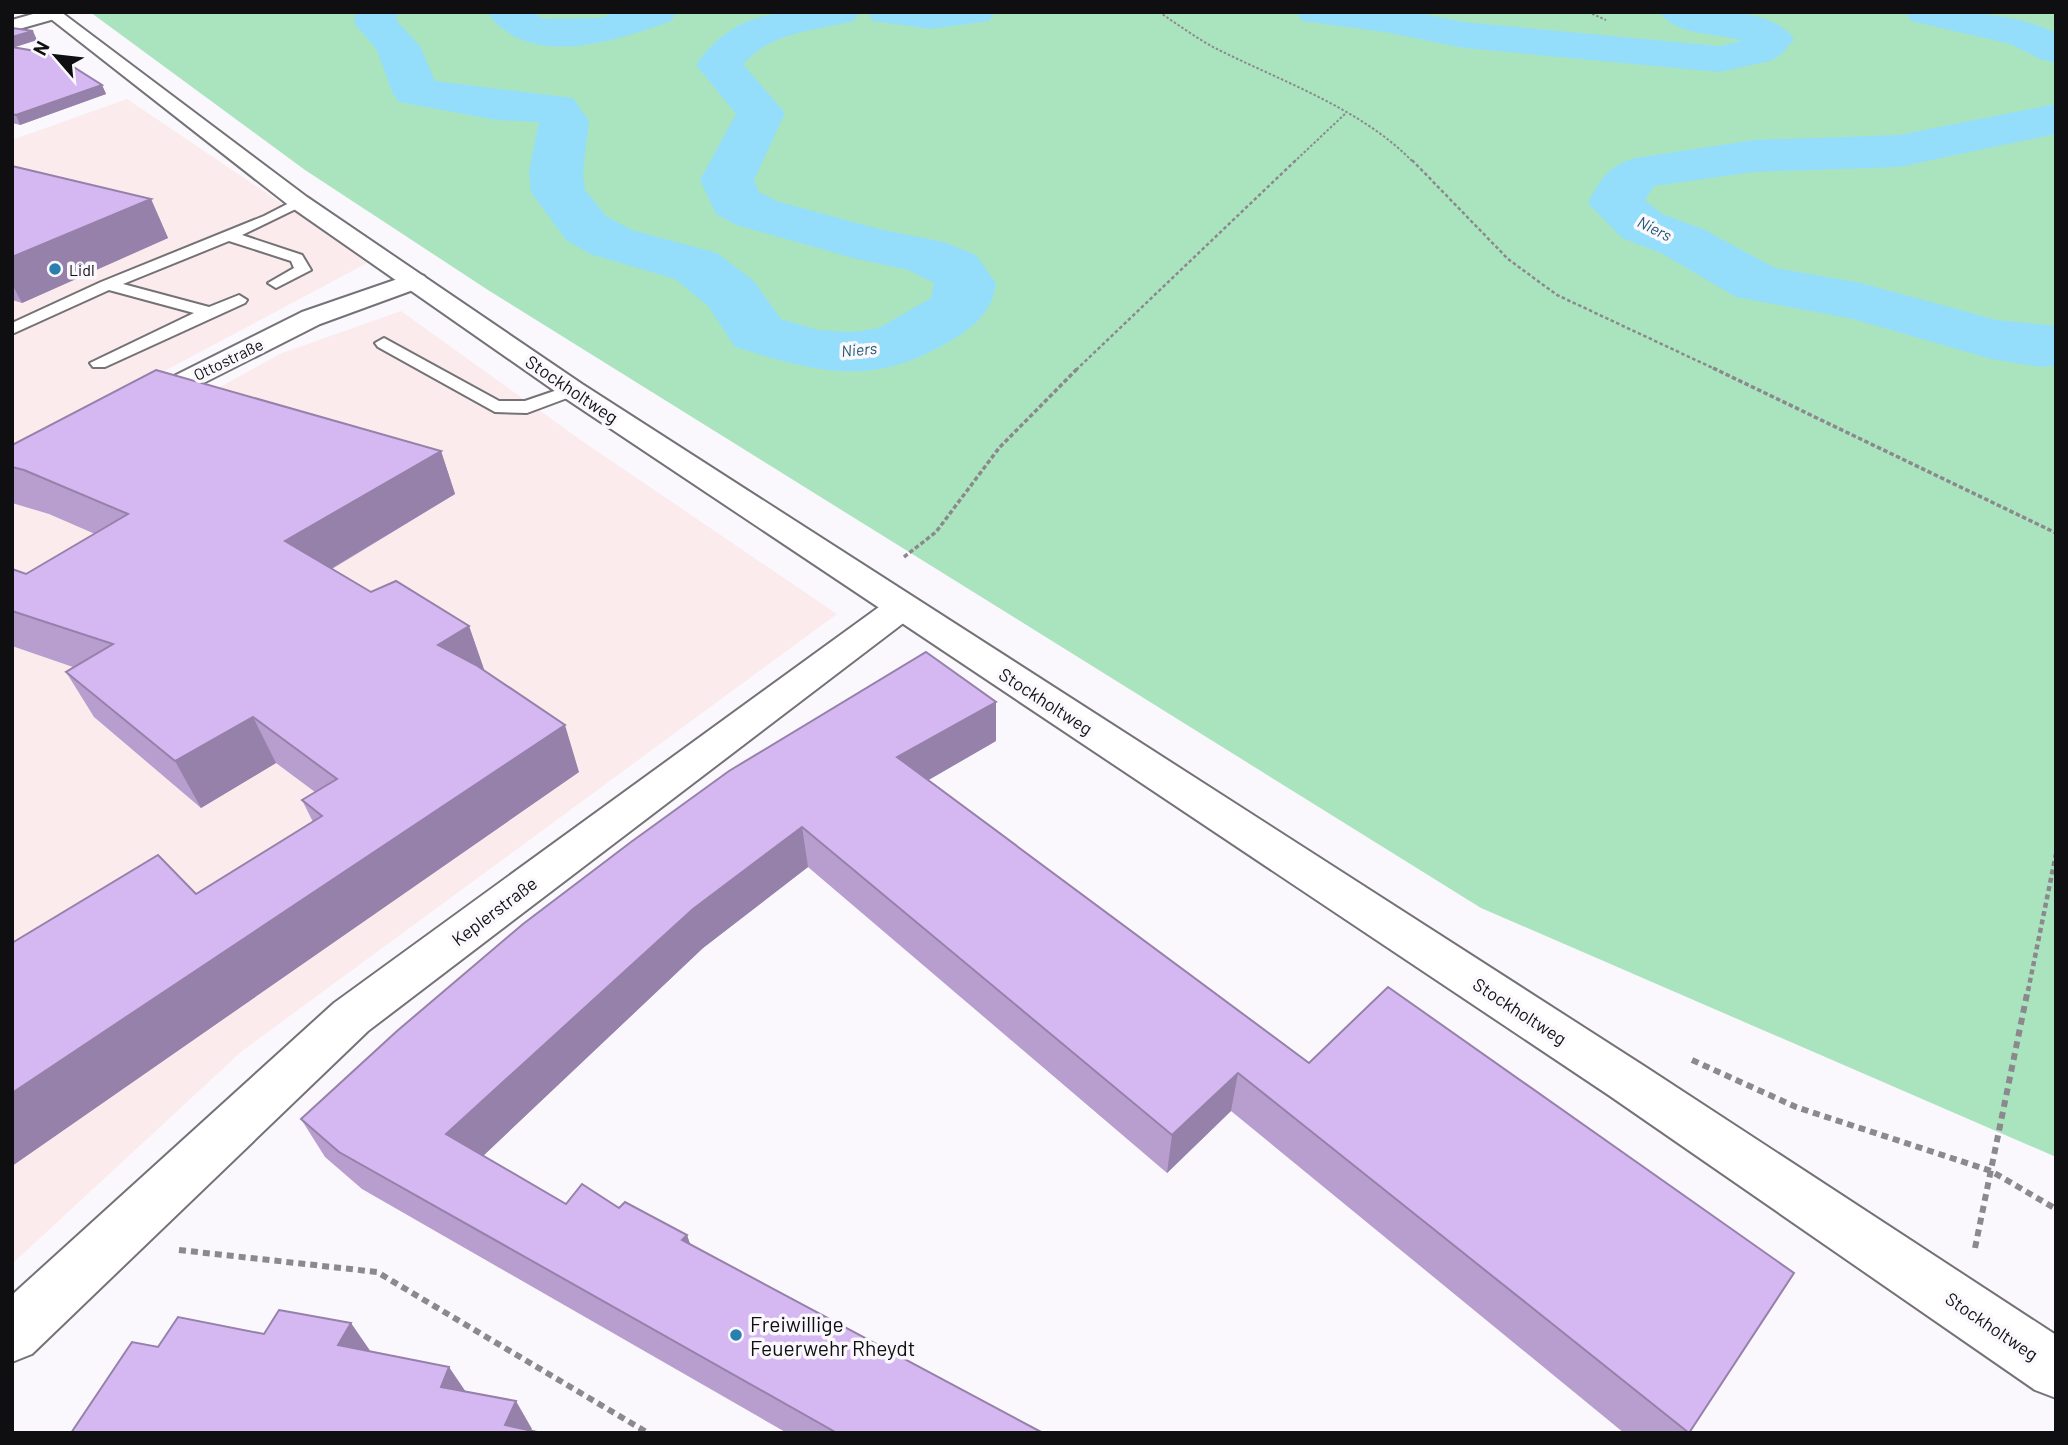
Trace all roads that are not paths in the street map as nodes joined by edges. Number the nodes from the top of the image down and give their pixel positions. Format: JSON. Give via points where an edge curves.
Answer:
{"nodes":[{"id":1,"x":51,"y":13,"type":"edge"},
{"id":2,"x":12,"y":26,"type":"edge"},
{"id":3,"x":299,"y":202,"type":"junction"},
{"id":4,"x":229,"y":236,"type":"junction"},
{"id":5,"x":415,"y":281,"type":"junction"},
{"id":6,"x":276,"y":284,"type":"dead end"},
{"id":7,"x":107,"y":285,"type":"junction"},
{"id":8,"x":239,"y":300,"type":"dead end"},
{"id":9,"x":210,"y":312,"type":"junction"},
{"id":10,"x":12,"y":329,"type":"edge"},
{"id":11,"x":384,"y":343,"type":"dead end"},
{"id":12,"x":99,"y":363,"type":"dead end"},
{"id":13,"x":572,"y":390,"type":"junction"},
{"id":14,"x":122,"y":414,"type":"edge"},
{"id":15,"x":884,"y":596,"type":"junction"},
{"id":16,"x":12,"y":1334,"type":"edge"},
{"id":17,"x":2056,"y":1369,"type":"edge"}],
"edges":[{"from":1,"to":2,"type":"main road"},
{"from":1,"to":3,"type":"main road","name":"Stockholtweg"},
{"from":3,"to":4,"type":"lane"},
{"from":3,"to":5,"type":"main road","name":"Stockholtweg"},
{"from":4,"to":6,"type":"lane","via":[[297,258],[303,270]]},
{"from":4,"to":7,"type":"lane"},
{"from":5,"to":13,"type":"main road","name":"Stockholtweg"},
{"from":5,"to":14,"type":"main road","name":"Ottostraße","via":[[311,318]]},
{"from":7,"to":9,"type":"lane"},
{"from":7,"to":10,"type":"lane"},
{"from":8,"to":9,"type":"lane"},
{"from":9,"to":12,"type":"lane"},
{"from":11,"to":13,"type":"lane","via":[[495,406],[527,407]]},
{"from":13,"to":15,"type":"main road","name":"Stockholtweg"},
{"from":15,"to":16,"type":"main road","name":"Keplerstraße","via":[[351,1017]]},
{"from":15,"to":17,"type":"main road","name":"Stockholtweg","via":[[1627,1081]]}]}
